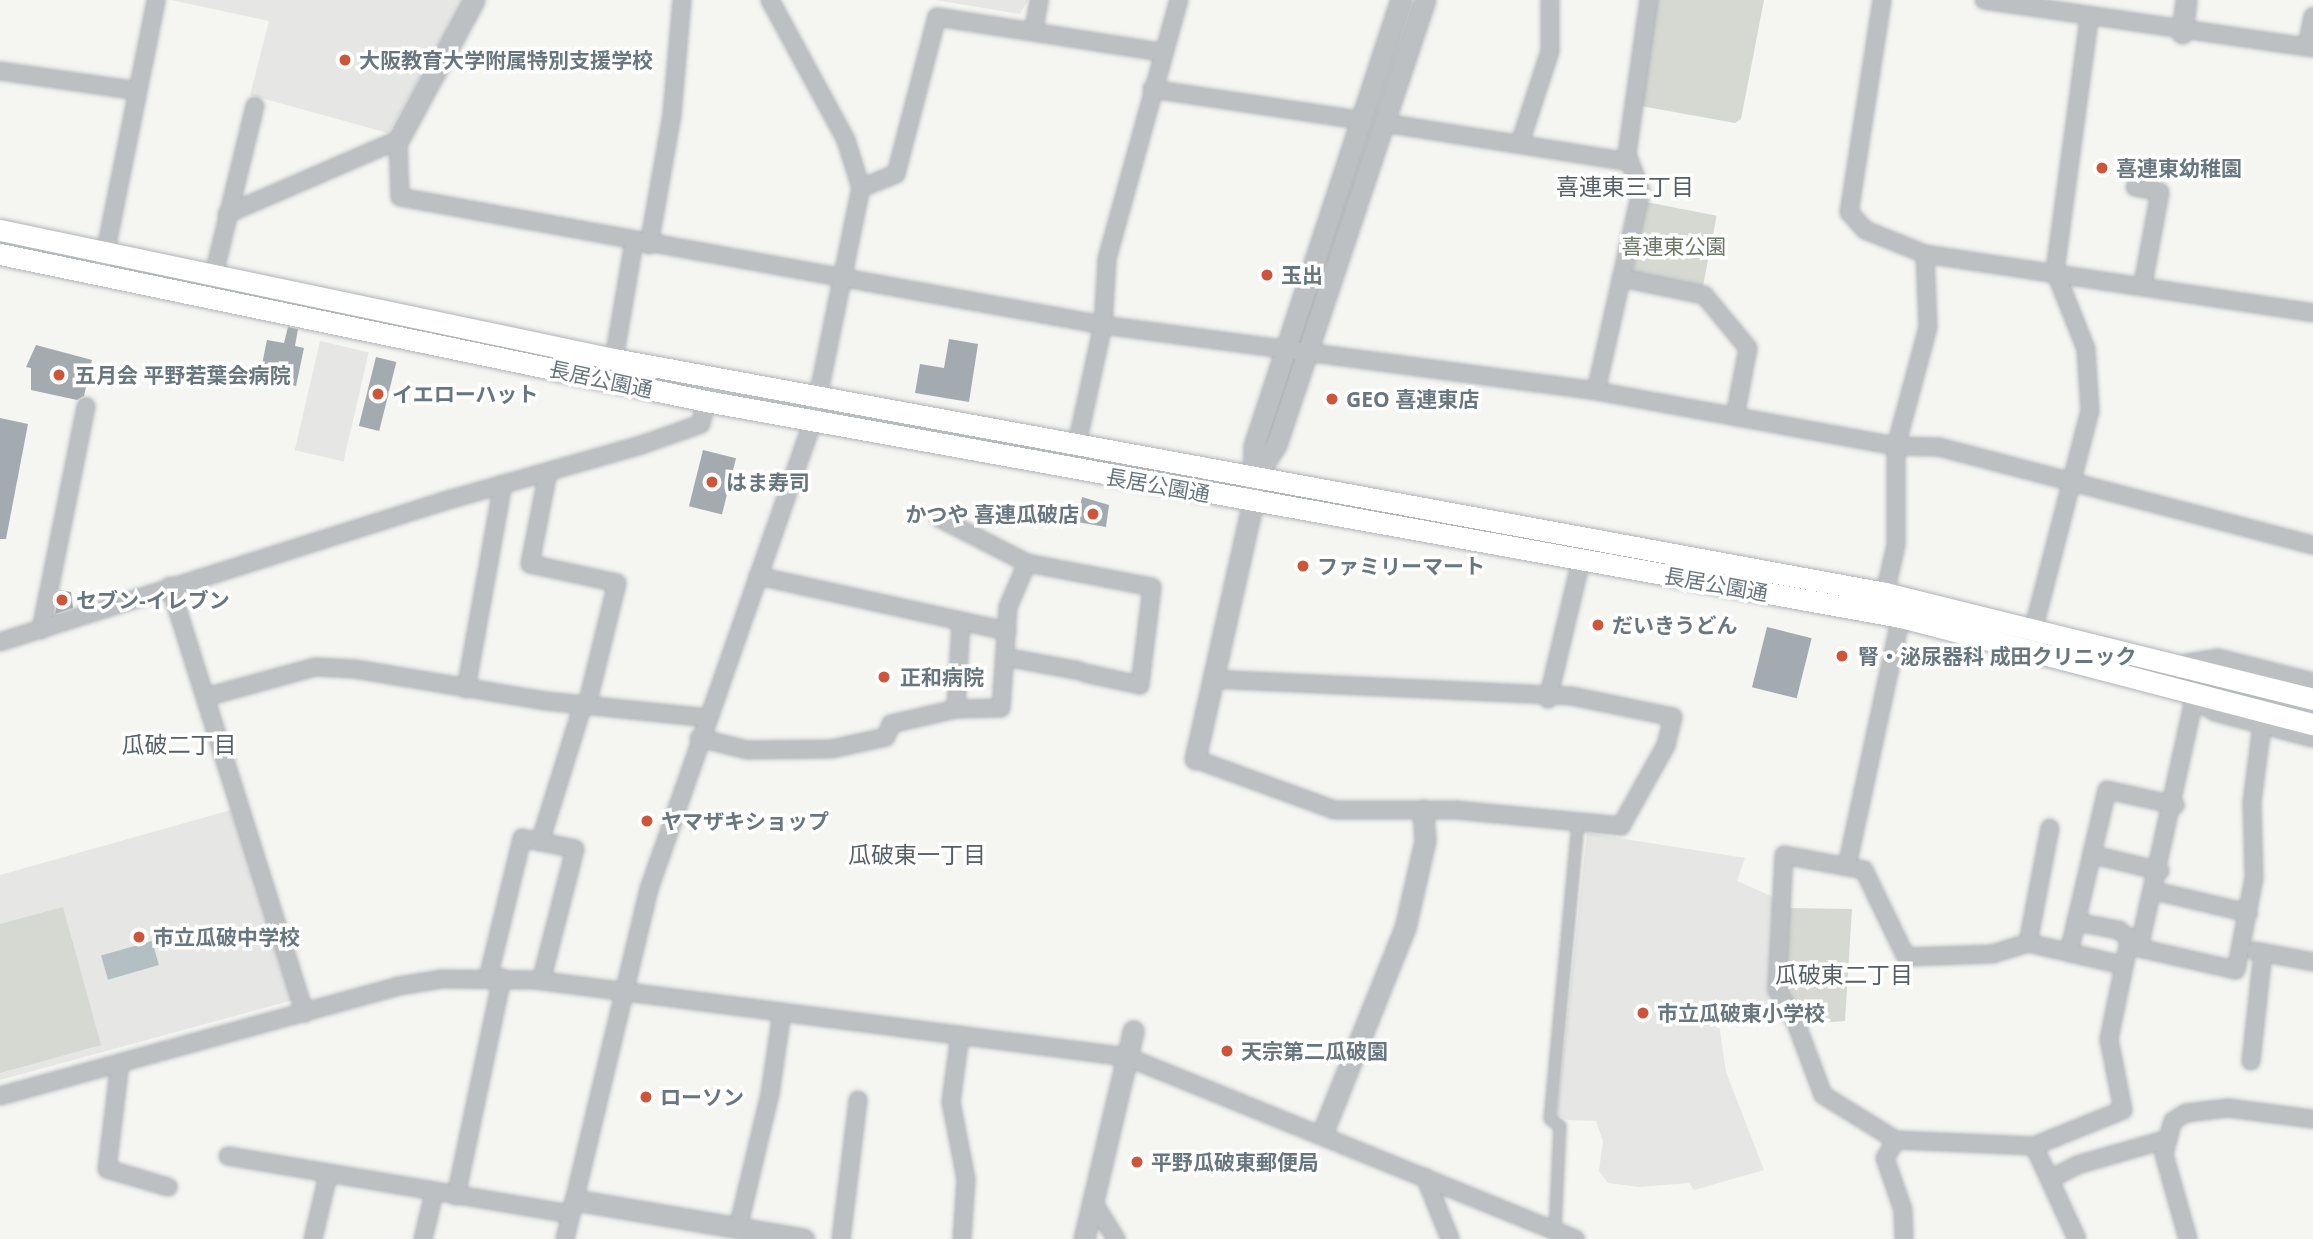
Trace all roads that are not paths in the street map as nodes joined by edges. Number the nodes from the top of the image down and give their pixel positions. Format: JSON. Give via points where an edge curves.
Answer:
{"nodes":[{"id":1,"x":156,"y":0,"type":"edge"},
{"id":2,"x":474,"y":0,"type":"edge"},
{"id":3,"x":682,"y":0,"type":"edge"},
{"id":4,"x":770,"y":0,"type":"edge"},
{"id":5,"x":1039,"y":0,"type":"edge"},
{"id":6,"x":1179,"y":0,"type":"edge"},
{"id":7,"x":1401,"y":0,"type":"edge"},
{"id":8,"x":1424,"y":0,"type":"edge"},
{"id":9,"x":1550,"y":0,"type":"edge"},
{"id":10,"x":1649,"y":0,"type":"edge"},
{"id":11,"x":1882,"y":0,"type":"edge"},
{"id":12,"x":1984,"y":0,"type":"edge"},
{"id":13,"x":2186,"y":0,"type":"edge"},
{"id":14,"x":2052,"y":6,"type":"edge"},
{"id":15,"x":2313,"y":17,"type":"edge"},
{"id":16,"x":2089,"y":18,"type":"junction"},
{"id":17,"x":1034,"y":29,"type":"junction"},
{"id":18,"x":2182,"y":33,"type":"junction"},
{"id":19,"x":2310,"y":48,"type":"edge"},
{"id":20,"x":1161,"y":52,"type":"junction"},
{"id":21,"x":0,"y":71,"type":"edge"},
{"id":22,"x":1152,"y":89,"type":"junction"},
{"id":23,"x":138,"y":91,"type":"junction"},
{"id":24,"x":255,"y":106,"type":"dead end"},
{"id":25,"x":1359,"y":120,"type":"junction"},
{"id":26,"x":1384,"y":123,"type":"junction"},
{"id":27,"x":398,"y":140,"type":"junction"},
{"id":28,"x":1520,"y":143,"type":"junction"},
{"id":29,"x":1629,"y":162,"type":"junction"},
{"id":30,"x":2135,"y":187,"type":"dead end"},
{"id":31,"x":861,"y":188,"type":"junction"},
{"id":32,"x":227,"y":214,"type":"junction"},
{"id":33,"x":0,"y":230,"type":"edge"},
{"id":34,"x":642,"y":243,"type":"junction"},
{"id":35,"x":105,"y":252,"type":"junction"},
{"id":36,"x":0,"y":254,"type":"edge"},
{"id":37,"x":1925,"y":254,"type":"junction"},
{"id":38,"x":2055,"y":271,"type":"junction"},
{"id":39,"x":101,"y":274,"type":"junction"},
{"id":40,"x":214,"y":274,"type":"junction"},
{"id":41,"x":1621,"y":278,"type":"junction"},
{"id":42,"x":841,"y":280,"type":"junction"},
{"id":43,"x":2143,"y":284,"type":"junction"},
{"id":44,"x":2313,"y":313,"type":"edge"},
{"id":45,"x":1103,"y":326,"type":"junction"},
{"id":46,"x":1284,"y":351,"type":"junction"},
{"id":47,"x":1305,"y":353,"type":"junction"},
{"id":48,"x":614,"y":359,"type":"junction"},
{"id":49,"x":1596,"y":391,"type":"junction"},
{"id":50,"x":818,"y":397,"type":"junction"},
{"id":51,"x":706,"y":401,"type":"junction"},
{"id":52,"x":86,"y":406,"type":"dead end"},
{"id":53,"x":1735,"y":417,"type":"junction"},
{"id":54,"x":813,"y":421,"type":"junction"},
{"id":55,"x":1077,"y":444,"type":"junction"},
{"id":56,"x":1896,"y":446,"type":"junction"},
{"id":57,"x":548,"y":472,"type":"junction"},
{"id":58,"x":1257,"y":474,"type":"junction"},
{"id":59,"x":2070,"y":483,"type":"junction"},
{"id":60,"x":503,"y":484,"type":"junction"},
{"id":61,"x":1254,"y":502,"type":"junction"},
{"id":62,"x":939,"y":518,"type":"dead end"},
{"id":63,"x":2313,"y":545,"type":"edge"},
{"id":64,"x":1581,"y":560,"type":"junction"},
{"id":65,"x":1027,"y":563,"type":"junction"},
{"id":66,"x":758,"y":576,"type":"junction"},
{"id":67,"x":170,"y":586,"type":"junction"},
{"id":68,"x":1885,"y":593,"type":"junction"},
{"id":69,"x":1901,"y":617,"type":"junction"},
{"id":70,"x":961,"y":621,"type":"junction"},
{"id":71,"x":2034,"y":627,"type":"junction"},
{"id":72,"x":41,"y":630,"type":"junction"},
{"id":73,"x":1007,"y":631,"type":"junction"},
{"id":74,"x":0,"y":642,"type":"edge"},
{"id":75,"x":1005,"y":657,"type":"junction"},
{"id":76,"x":2179,"y":664,"type":"junction"},
{"id":77,"x":1213,"y":679,"type":"junction"},
{"id":78,"x":2313,"y":682,"type":"edge"},
{"id":79,"x":2172,"y":687,"type":"junction"},
{"id":80,"x":466,"y":689,"type":"junction"},
{"id":81,"x":206,"y":697,"type":"junction"},
{"id":82,"x":1548,"y":699,"type":"junction"},
{"id":83,"x":2313,"y":699,"type":"edge"},
{"id":84,"x":2194,"y":700,"type":"junction"},
{"id":85,"x":585,"y":705,"type":"junction"},
{"id":86,"x":956,"y":709,"type":"junction"},
{"id":87,"x":708,"y":718,"type":"junction"},
{"id":88,"x":2313,"y":724,"type":"edge"},
{"id":89,"x":2262,"y":725,"type":"junction"},
{"id":90,"x":699,"y":738,"type":"junction"},
{"id":91,"x":2313,"y":738,"type":"edge"},
{"id":92,"x":1195,"y":759,"type":"joint"},
{"id":93,"x":2175,"y":805,"type":"junction"},
{"id":94,"x":1423,"y":810,"type":"junction"},
{"id":95,"x":1578,"y":821,"type":"junction"},
{"id":96,"x":2050,"y":828,"type":"dead end"},
{"id":97,"x":540,"y":842,"type":"junction"},
{"id":98,"x":2094,"y":855,"type":"junction"},
{"id":99,"x":1847,"y":866,"type":"junction"},
{"id":100,"x":2161,"y":871,"type":"junction"},
{"id":101,"x":2155,"y":891,"type":"junction"},
{"id":102,"x":2248,"y":914,"type":"junction"},
{"id":103,"x":2076,"y":922,"type":"junction"},
{"id":104,"x":2134,"y":942,"type":"junction"},
{"id":105,"x":2028,"y":943,"type":"junction"},
{"id":106,"x":2242,"y":949,"type":"junction"},
{"id":107,"x":2069,"y":952,"type":"junction"},
{"id":108,"x":2263,"y":953,"type":"junction"},
{"id":109,"x":2313,"y":962,"type":"edge"},
{"id":110,"x":2122,"y":965,"type":"junction"},
{"id":111,"x":495,"y":978,"type":"junction"},
{"id":112,"x":541,"y":981,"type":"junction"},
{"id":113,"x":623,"y":992,"type":"junction"},
{"id":114,"x":782,"y":1012,"type":"junction"},
{"id":115,"x":305,"y":1013,"type":"junction"},
{"id":116,"x":1133,"y":1031,"type":"dead end"},
{"id":117,"x":960,"y":1035,"type":"junction"},
{"id":118,"x":1127,"y":1057,"type":"junction"},
{"id":119,"x":2251,"y":1061,"type":"dead end"},
{"id":120,"x":120,"y":1063,"type":"junction"},
{"id":121,"x":0,"y":1096,"type":"edge"},
{"id":122,"x":858,"y":1100,"type":"dead end"},
{"id":123,"x":2313,"y":1119,"type":"edge"},
{"id":124,"x":1322,"y":1134,"type":"junction"},
{"id":125,"x":1896,"y":1140,"type":"junction"},
{"id":126,"x":2164,"y":1140,"type":"junction"},
{"id":127,"x":2034,"y":1146,"type":"junction"},
{"id":128,"x":228,"y":1156,"type":"dead end"},
{"id":129,"x":328,"y":1175,"type":"junction"},
{"id":130,"x":1425,"y":1177,"type":"junction"},
{"id":131,"x":2050,"y":1179,"type":"junction"},
{"id":132,"x":168,"y":1187,"type":"dead end"},
{"id":133,"x":434,"y":1193,"type":"junction"},
{"id":134,"x":456,"y":1196,"type":"junction"},
{"id":135,"x":1093,"y":1202,"type":"junction"},
{"id":136,"x":573,"y":1207,"type":"junction"},
{"id":137,"x":738,"y":1228,"type":"junction"},
{"id":138,"x":1555,"y":1230,"type":"junction"},
{"id":139,"x":313,"y":1239,"type":"edge"},
{"id":140,"x":423,"y":1239,"type":"edge"},
{"id":141,"x":565,"y":1239,"type":"edge"},
{"id":142,"x":804,"y":1239,"type":"edge"},
{"id":143,"x":841,"y":1239,"type":"edge"},
{"id":144,"x":962,"y":1239,"type":"edge"},
{"id":145,"x":1084,"y":1239,"type":"edge"},
{"id":146,"x":1116,"y":1239,"type":"edge"},
{"id":147,"x":1450,"y":1239,"type":"edge"},
{"id":148,"x":1575,"y":1239,"type":"edge"},
{"id":149,"x":1904,"y":1239,"type":"edge"},
{"id":150,"x":2077,"y":1239,"type":"edge"},
{"id":151,"x":2188,"y":1239,"type":"edge"}],
"edges":[{"from":1,"to":23,"type":"street"},
{"from":2,"to":27,"type":"street"},
{"from":3,"to":34,"type":"street","via":[[672,114]]},
{"from":4,"to":31,"type":"street","via":[[846,140]]},
{"from":5,"to":17,"type":"street"},
{"from":6,"to":20,"type":"street"},
{"from":7,"to":25,"type":"street"},
{"from":8,"to":26,"type":"street"},
{"from":9,"to":28,"type":"street","via":[[1549,51]]},
{"from":10,"to":29,"type":"street"},
{"from":11,"to":37,"type":"street","via":[[1849,212],[1865,230]]},
{"from":12,"to":14,"type":"street"},
{"from":13,"to":18,"type":"street"},
{"from":14,"to":16,"type":"street"},
{"from":15,"to":19,"type":"street"},
{"from":16,"to":18,"type":"street"},
{"from":16,"to":38,"type":"street"},
{"from":17,"to":20,"type":"street"},
{"from":17,"to":31,"type":"street","via":[[937,16],[896,174]]},
{"from":18,"to":19,"type":"street"},
{"from":20,"to":22,"type":"street"},
{"from":21,"to":23,"type":"street"},
{"from":22,"to":25,"type":"street"},
{"from":22,"to":45,"type":"street","via":[[1107,259]]},
{"from":23,"to":35,"type":"street"},
{"from":24,"to":32,"type":"street"},
{"from":25,"to":46,"type":"street"},
{"from":26,"to":28,"type":"street"},
{"from":26,"to":47,"type":"street"},
{"from":27,"to":32,"type":"street"},
{"from":27,"to":34,"type":"street","via":[[400,197]]},
{"from":28,"to":29,"type":"street"},
{"from":29,"to":41,"type":"street","via":[[1641,192]]},
{"from":30,"to":43,"type":"street","via":[[2160,192]]},
{"from":31,"to":42,"type":"street"},
{"from":32,"to":40,"type":"street"},
{"from":33,"to":35,"type":"main road","name":"長居公園通"},
{"from":34,"to":42,"type":"street"},
{"from":34,"to":48,"type":"street"},
{"from":35,"to":39,"type":"street"},
{"from":35,"to":40,"type":"main road","name":"長居公園通"},
{"from":36,"to":39,"type":"main road","name":"長居公園通"},
{"from":37,"to":38,"type":"street"},
{"from":37,"to":56,"type":"street","via":[[1928,327]]},
{"from":38,"to":43,"type":"street"},
{"from":38,"to":59,"type":"street","via":[[2086,349],[2091,411]]},
{"from":39,"to":51,"type":"main road","name":"長居公園通"},
{"from":40,"to":48,"type":"main road","name":"長居公園通"},
{"from":41,"to":49,"type":"street"},
{"from":41,"to":53,"type":"street","via":[[1704,295],[1748,348]]},
{"from":42,"to":45,"type":"street"},
{"from":42,"to":50,"type":"street"},
{"from":43,"to":44,"type":"street"},
{"from":45,"to":46,"type":"street"},
{"from":45,"to":55,"type":"street"},
{"from":46,"to":47,"type":"street"},
{"from":46,"to":58,"type":"street","via":[[1254,446]]},
{"from":47,"to":49,"type":"street"},
{"from":47,"to":58,"type":"street","via":[[1276,445]]},
{"from":48,"to":50,"type":"main road","name":"長居公園通"},
{"from":49,"to":53,"type":"street"},
{"from":50,"to":54,"type":"street"},
{"from":50,"to":55,"type":"main road","name":"長居公園通"},
{"from":51,"to":54,"type":"main road","name":"長居公園通"},
{"from":51,"to":57,"type":"street","via":[[701,424]]},
{"from":52,"to":72,"type":"street"},
{"from":53,"to":56,"type":"street"},
{"from":54,"to":61,"type":"main road","name":"長居公園通"},
{"from":54,"to":66,"type":"street"},
{"from":55,"to":58,"type":"main road","name":"長居公園通"},
{"from":56,"to":59,"type":"street","via":[[1939,447]]},
{"from":56,"to":68,"type":"street","via":[[1896,545]]},
{"from":57,"to":60,"type":"street"},
{"from":57,"to":85,"type":"street","via":[[530,564],[617,583]]},
{"from":58,"to":61,"type":"street"},
{"from":58,"to":68,"type":"main road","name":"長居公園通"},
{"from":59,"to":63,"type":"street"},
{"from":59,"to":71,"type":"street"},
{"from":60,"to":67,"type":"street"},
{"from":60,"to":80,"type":"street"},
{"from":61,"to":64,"type":"main road","name":"長居公園通"},
{"from":61,"to":77,"type":"street"},
{"from":62,"to":65,"type":"street"},
{"from":64,"to":69,"type":"main road","name":"長居公園通"},
{"from":64,"to":82,"type":"street"},
{"from":65,"to":73,"type":"street","via":[[1008,607]]},
{"from":65,"to":75,"type":"street","via":[[1152,587],[1140,685]]},
{"from":66,"to":70,"type":"street"},
{"from":66,"to":87,"type":"street"},
{"from":67,"to":72,"type":"street"},
{"from":67,"to":81,"type":"street"},
{"from":68,"to":71,"type":"main road","name":"長居公園通"},
{"from":69,"to":79,"type":"main road","name":"長居公園通"},
{"from":69,"to":99,"type":"street"},
{"from":70,"to":73,"type":"street"},
{"from":70,"to":86,"type":"street"},
{"from":71,"to":76,"type":"main road","name":"長居公園通"},
{"from":72,"to":74,"type":"street"},
{"from":73,"to":75,"type":"street"},
{"from":75,"to":86,"type":"street","via":[[1001,708]]},
{"from":76,"to":78,"type":"street","via":[[2218,659]]},
{"from":76,"to":83,"type":"main road","name":"長居公園通"},
{"from":77,"to":82,"type":"street","via":[[1353,682],[1385,691],[1440,687]]},
{"from":77,"to":92,"type":"street"},
{"from":79,"to":84,"type":"street"},
{"from":79,"to":88,"type":"main road","name":"長居公園通"},
{"from":80,"to":81,"type":"street","via":[[314,667]]},
{"from":80,"to":85,"type":"street"},
{"from":81,"to":115,"type":"street"},
{"from":82,"to":95,"type":"street","via":[[1572,696],[1673,718],[1666,745],[1621,826]]},
{"from":84,"to":89,"type":"street"},
{"from":84,"to":93,"type":"street"},
{"from":85,"to":87,"type":"street"},
{"from":85,"to":97,"type":"street"},
{"from":86,"to":90,"type":"street","via":[[891,724],[886,737],[831,749],[747,750]]},
{"from":87,"to":90,"type":"street"},
{"from":89,"to":91,"type":"street"},
{"from":89,"to":102,"type":"street","via":[[2252,802],[2256,839]]},
{"from":90,"to":113,"type":"street","via":[[649,889]]},
{"from":92,"to":94,"type":"street","via":[[1334,810]]},
{"from":93,"to":98,"type":"street","via":[[2107,790]]},
{"from":93,"to":100,"type":"street"},
{"from":94,"to":95,"type":"street"},
{"from":94,"to":124,"type":"street","via":[[1425,841],[1405,928]]},
{"from":95,"to":138,"type":"street","via":[[1549,1119],[1560,1126]]},
{"from":96,"to":105,"type":"street"},
{"from":97,"to":111,"type":"street","via":[[522,838]]},
{"from":97,"to":112,"type":"street","via":[[575,849]]},
{"from":98,"to":100,"type":"street"},
{"from":98,"to":103,"type":"street"},
{"from":99,"to":105,"type":"street","via":[[1864,870],[1906,957],[1993,954]]},
{"from":99,"to":125,"type":"street","via":[[1784,855],[1777,990],[1796,1023],[1823,1095]]},
{"from":100,"to":101,"type":"street"},
{"from":101,"to":102,"type":"street"},
{"from":101,"to":104,"type":"street"},
{"from":102,"to":106,"type":"street"},
{"from":103,"to":104,"type":"street"},
{"from":103,"to":107,"type":"street"},
{"from":104,"to":106,"type":"street","via":[[2236,970]]},
{"from":104,"to":110,"type":"street"},
{"from":105,"to":107,"type":"street"},
{"from":106,"to":108,"type":"street"},
{"from":107,"to":110,"type":"street"},
{"from":108,"to":109,"type":"street"},
{"from":108,"to":119,"type":"street"},
{"from":110,"to":127,"type":"street","via":[[2109,1039],[2123,1110]]},
{"from":111,"to":112,"type":"street"},
{"from":111,"to":115,"type":"street","via":[[398,986]]},
{"from":111,"to":134,"type":"street"},
{"from":112,"to":113,"type":"street"},
{"from":113,"to":114,"type":"street"},
{"from":113,"to":136,"type":"street"},
{"from":114,"to":117,"type":"street"},
{"from":114,"to":137,"type":"street","via":[[770,1094]]},
{"from":115,"to":120,"type":"street"},
{"from":116,"to":118,"type":"street"},
{"from":117,"to":118,"type":"street"},
{"from":117,"to":144,"type":"street","via":[[951,1102],[966,1179]]},
{"from":118,"to":124,"type":"street"},
{"from":118,"to":135,"type":"street"},
{"from":120,"to":121,"type":"street"},
{"from":120,"to":132,"type":"street","via":[[107,1169]]},
{"from":122,"to":143,"type":"street"},
{"from":123,"to":126,"type":"street","via":[[2228,1108],[2186,1112],[2174,1121]]},
{"from":124,"to":130,"type":"street"},
{"from":125,"to":127,"type":"street"},
{"from":125,"to":149,"type":"street","via":[[1885,1158],[1903,1210]]},
{"from":126,"to":131,"type":"street","via":[[2077,1165]]},
{"from":126,"to":151,"type":"street"},
{"from":127,"to":131,"type":"street"},
{"from":128,"to":129,"type":"street"},
{"from":129,"to":133,"type":"street"},
{"from":129,"to":139,"type":"street"},
{"from":130,"to":138,"type":"street"},
{"from":130,"to":147,"type":"street"},
{"from":131,"to":150,"type":"street"},
{"from":133,"to":134,"type":"street"},
{"from":133,"to":140,"type":"street"},
{"from":134,"to":136,"type":"street"},
{"from":135,"to":145,"type":"street"},
{"from":135,"to":146,"type":"street"},
{"from":136,"to":137,"type":"street"},
{"from":136,"to":141,"type":"street"},
{"from":137,"to":142,"type":"street"},
{"from":138,"to":148,"type":"street"}]}
